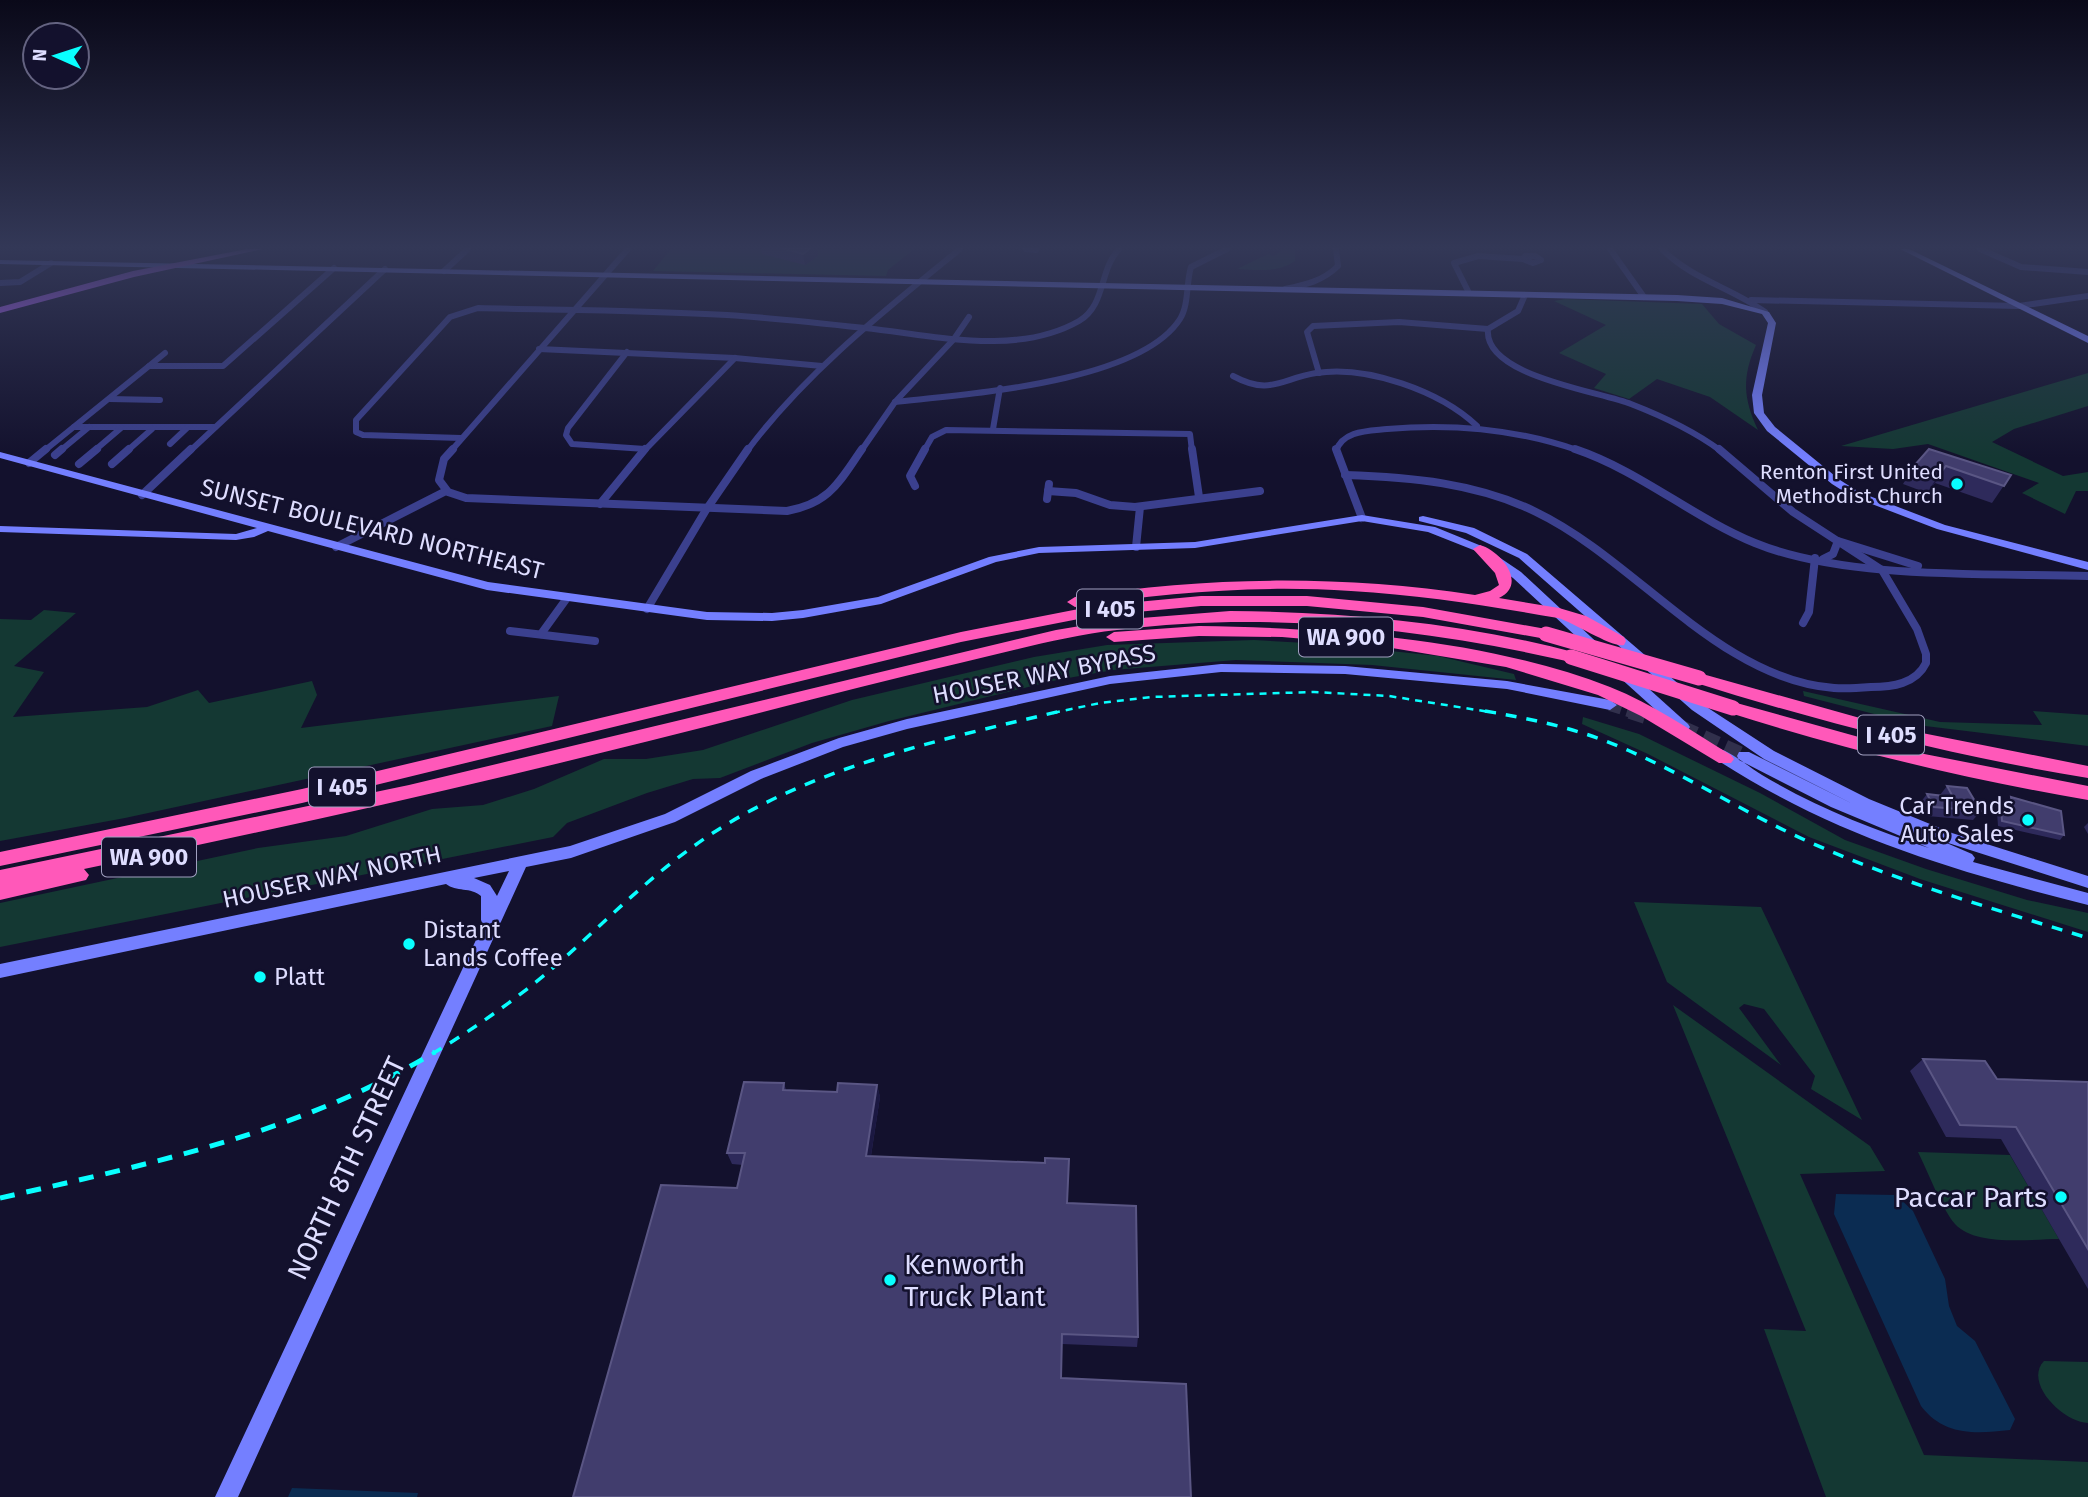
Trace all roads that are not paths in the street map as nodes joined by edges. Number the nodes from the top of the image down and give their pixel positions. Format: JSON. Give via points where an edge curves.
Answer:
{"nodes":[{"id":1,"x":276,"y":319,"type":"edge"},
{"id":2,"x":331,"y":319,"type":"edge"},
{"id":3,"x":448,"y":319,"type":"edge"},
{"id":4,"x":566,"y":319,"type":"edge"},
{"id":5,"x":766,"y":319,"type":"edge"},
{"id":6,"x":877,"y":319,"type":"edge"},
{"id":7,"x":968,"y":319,"type":"edge"},
{"id":8,"x":1081,"y":319,"type":"edge"},
{"id":9,"x":1180,"y":319,"type":"edge"},
{"id":10,"x":1504,"y":319,"type":"edge"},
{"id":11,"x":1769,"y":319,"type":"edge"},
{"id":12,"x":2045,"y":319,"type":"edge"},
{"id":13,"x":866,"y":328,"type":"junction"},
{"id":14,"x":1488,"y":328,"type":"junction"},
{"id":15,"x":954,"y":338,"type":"junction"},
{"id":16,"x":2088,"y":340,"type":"edge"},
{"id":17,"x":539,"y":349,"type":"junction"},
{"id":18,"x":626,"y":352,"type":"junction"},
{"id":19,"x":165,"y":353,"type":"dead end"},
{"id":20,"x":735,"y":358,"type":"junction"},
{"id":21,"x":149,"y":366,"type":"junction"},
{"id":22,"x":822,"y":366,"type":"junction"},
{"id":23,"x":1319,"y":373,"type":"junction"},
{"id":24,"x":1233,"y":376,"type":"dead end"},
{"id":25,"x":1000,"y":388,"type":"junction"},
{"id":26,"x":110,"y":399,"type":"junction"},
{"id":27,"x":160,"y":400,"type":"dead end"},
{"id":28,"x":895,"y":401,"type":"junction"},
{"id":29,"x":1477,"y":426,"type":"junction"},
{"id":30,"x":74,"y":427,"type":"junction"},
{"id":31,"x":89,"y":427,"type":"junction"},
{"id":32,"x":188,"y":427,"type":"junction"},
{"id":33,"x":215,"y":427,"type":"junction"},
{"id":34,"x":121,"y":428,"type":"junction"},
{"id":35,"x":152,"y":429,"type":"junction"},
{"id":36,"x":993,"y":429,"type":"junction"},
{"id":37,"x":461,"y":438,"type":"junction"},
{"id":38,"x":170,"y":444,"type":"dead end"},
{"id":39,"x":645,"y":449,"type":"junction"},
{"id":40,"x":0,"y":455,"type":"edge"},
{"id":41,"x":55,"y":455,"type":"dead end"},
{"id":42,"x":29,"y":463,"type":"junction"},
{"id":43,"x":79,"y":464,"type":"dead end"},
{"id":44,"x":112,"y":464,"type":"dead end"},
{"id":45,"x":1345,"y":475,"type":"junction"},
{"id":46,"x":915,"y":485,"type":"dead end"},
{"id":47,"x":446,"y":491,"type":"junction"},
{"id":48,"x":1048,"y":491,"type":"dead end"},
{"id":49,"x":1260,"y":491,"type":"dead end"},
{"id":50,"x":142,"y":495,"type":"junction"},
{"id":51,"x":1199,"y":496,"type":"junction"},
{"id":52,"x":600,"y":504,"type":"junction"},
{"id":53,"x":709,"y":507,"type":"junction"},
{"id":54,"x":1140,"y":507,"type":"junction"},
{"id":55,"x":1362,"y":518,"type":"junction"},
{"id":56,"x":0,"y":528,"type":"edge"},
{"id":57,"x":265,"y":528,"type":"junction"},
{"id":58,"x":1838,"y":541,"type":"junction"},
{"id":59,"x":335,"y":547,"type":"junction"},
{"id":60,"x":1136,"y":547,"type":"junction"},
{"id":61,"x":1480,"y":549,"type":"junction"},
{"id":62,"x":1819,"y":559,"type":"junction"},
{"id":63,"x":2088,"y":566,"type":"edge"},
{"id":64,"x":1880,"y":567,"type":"junction"},
{"id":65,"x":1932,"y":570,"type":"junction"},
{"id":66,"x":2088,"y":576,"type":"edge"},
{"id":67,"x":1458,"y":597,"type":"junction"},
{"id":68,"x":567,"y":598,"type":"junction"},
{"id":69,"x":647,"y":609,"type":"junction"},
{"id":70,"x":1559,"y":613,"type":"junction"},
{"id":71,"x":1803,"y":623,"type":"dead end"},
{"id":72,"x":510,"y":631,"type":"dead end"},
{"id":73,"x":541,"y":634,"type":"junction"},
{"id":74,"x":595,"y":640,"type":"dead end"},
{"id":75,"x":1619,"y":641,"type":"junction"},
{"id":76,"x":945,"y":661,"type":"junction"},
{"id":77,"x":682,"y":705,"type":"junction"},
{"id":78,"x":1610,"y":705,"type":"tunnel mouth"},
{"id":79,"x":1697,"y":707,"type":"junction"},
{"id":80,"x":1671,"y":718,"type":"junction"},
{"id":81,"x":1744,"y":755,"type":"tunnel mouth"},
{"id":82,"x":1726,"y":759,"type":"junction"},
{"id":83,"x":2088,"y":772,"type":"edge"},
{"id":84,"x":2088,"y":793,"type":"edge"},
{"id":85,"x":296,"y":817,"type":"junction"},
{"id":86,"x":670,"y":818,"type":"joint"},
{"id":87,"x":1939,"y":846,"type":"junction"},
{"id":88,"x":0,"y":859,"type":"edge"},
{"id":89,"x":520,"y":863,"type":"junction"},
{"id":90,"x":0,"y":878,"type":"edge"},
{"id":91,"x":2085,"y":880,"type":"edge"},
{"id":92,"x":434,"y":881,"type":"junction"},
{"id":93,"x":0,"y":892,"type":"edge"},
{"id":94,"x":2088,"y":899,"type":"edge"},
{"id":95,"x":487,"y":934,"type":"junction"},
{"id":96,"x":0,"y":971,"type":"edge"},
{"id":97,"x":226,"y":1497,"type":"edge"}],
"edges":[{"from":1,"to":21,"type":"street","via":[[223,366]]},
{"from":2,"to":33,"type":"street"},
{"from":3,"to":37,"type":"street","via":[[354,426],[363,435]]},
{"from":4,"to":17,"type":"street"},
{"from":5,"to":13,"type":"street"},
{"from":6,"to":13,"type":"street"},
{"from":7,"to":15,"type":"street"},
{"from":8,"to":15,"type":"street","via":[[1051,331],[1004,340]]},
{"from":9,"to":25,"type":"street","via":[[1158,342],[1098,369]]},
{"from":10,"to":14,"type":"street"},
{"from":11,"to":63,"type":"street","via":[[1757,404],[1772,429],[1796,450],[1855,494],[1902,513],[1971,537]]},
{"from":12,"to":16,"type":"street"},
{"from":13,"to":15,"type":"street"},
{"from":13,"to":22,"type":"street"},
{"from":14,"to":23,"type":"street","via":[[1399,321],[1320,324],[1307,332]]},
{"from":14,"to":58,"type":"street","via":[[1495,353],[1509,363],[1546,379],[1616,398],[1694,434]]},
{"from":15,"to":28,"type":"street"},
{"from":17,"to":18,"type":"street"},
{"from":17,"to":37,"type":"street"},
{"from":18,"to":20,"type":"street"},
{"from":18,"to":39,"type":"street","via":[[566,435],[572,444]]},
{"from":19,"to":21,"type":"street"},
{"from":20,"to":22,"type":"street"},
{"from":20,"to":39,"type":"street"},
{"from":21,"to":26,"type":"street"},
{"from":22,"to":53,"type":"street","via":[[772,418]]},
{"from":23,"to":24,"type":"street","via":[[1259,386]]},
{"from":23,"to":29,"type":"street","via":[[1360,375],[1424,389],[1454,405]]},
{"from":25,"to":28,"type":"street"},
{"from":25,"to":36,"type":"street"},
{"from":26,"to":27,"type":"street"},
{"from":26,"to":30,"type":"street"},
{"from":28,"to":53,"type":"street","via":[[821,501],[787,510]]},
{"from":29,"to":45,"type":"street","via":[[1402,426],[1354,433],[1337,445]]},
{"from":29,"to":62,"type":"street","via":[[1558,443],[1601,459],[1724,530],[1774,549]]},
{"from":30,"to":31,"type":"street"},
{"from":30,"to":42,"type":"street"},
{"from":31,"to":34,"type":"street"},
{"from":31,"to":41,"type":"street"},
{"from":32,"to":33,"type":"street"},
{"from":32,"to":35,"type":"street"},
{"from":32,"to":38,"type":"street"},
{"from":33,"to":50,"type":"street"},
{"from":34,"to":35,"type":"street"},
{"from":34,"to":43,"type":"street"},
{"from":35,"to":44,"type":"street"},
{"from":36,"to":46,"type":"street","via":[[946,430],[932,437],[910,476]]},
{"from":36,"to":51,"type":"street","via":[[1190,434]]},
{"from":37,"to":47,"type":"street","via":[[439,468],[440,484]]},
{"from":39,"to":52,"type":"street"},
{"from":40,"to":42,"type":"street","name":"SUNSET BOULEVARD NORTHEAST"},
{"from":42,"to":50,"type":"street","name":"SUNSET BOULEVARD NORTHEAST"},
{"from":45,"to":55,"type":"street"},
{"from":45,"to":64,"type":"street","via":[[1437,480],[1535,511],[1601,551],[1700,630],[1747,661],[1824,687],[1892,686],[1915,676],[1925,665],[1924,645]]},
{"from":47,"to":52,"type":"street","via":[[466,500]]},
{"from":47,"to":59,"type":"street"},
{"from":48,"to":54,"type":"street"},
{"from":49,"to":51,"type":"street"},
{"from":50,"to":57,"type":"street","name":"SUNSET BOULEVARD NORTHEAST"},
{"from":51,"to":54,"type":"street"},
{"from":52,"to":53,"type":"street"},
{"from":53,"to":69,"type":"street"},
{"from":54,"to":60,"type":"street"},
{"from":55,"to":60,"type":"street","name":"SUNSET BOULEVARD NORTHEAST","via":[[1195,545]]},
{"from":55,"to":61,"type":"street","name":"SUNSET BOULEVARD NORTHEAST","via":[[1431,529]]},
{"from":55,"to":75,"type":"street","via":[[1433,520],[1495,540],[1537,566]]},
{"from":56,"to":57,"type":"street","via":[[236,537]]},
{"from":57,"to":59,"type":"street","name":"SUNSET BOULEVARD NORTHEAST"},
{"from":58,"to":62,"type":"street","via":[[1833,554]]},
{"from":58,"to":64,"type":"street"},
{"from":58,"to":65,"type":"street"},
{"from":59,"to":68,"type":"street","name":"SUNSET BOULEVARD NORTHEAST","via":[[487,586]]},
{"from":60,"to":69,"type":"street","name":"SUNSET BOULEVARD NORTHEAST","via":[[1070,547],[993,558],[881,600],[803,614],[736,618]]},
{"from":61,"to":67,"type":"highway","via":[[1502,569],[1506,586],[1490,596]]},
{"from":61,"to":70,"type":"street","name":"SUNSET BOULEVARD NORTHEAST"},
{"from":62,"to":64,"type":"street"},
{"from":62,"to":71,"type":"street"},
{"from":64,"to":65,"type":"street"},
{"from":65,"to":66,"type":"street"},
{"from":67,"to":70,"type":"highway","number":"WA 900"},
{"from":67,"to":77,"type":"highway","number":"WA 900","via":[[1287,584],[1182,588],[1106,597],[963,627]]},
{"from":68,"to":69,"type":"street","name":"SUNSET BOULEVARD NORTHEAST"},
{"from":68,"to":73,"type":"street"},
{"from":70,"to":75,"type":"highway","number":"WA 900"},
{"from":70,"to":80,"type":"street","name":"SUNSET BOULEVARD NORTHEAST"},
{"from":72,"to":73,"type":"street"},
{"from":73,"to":74,"type":"street"},
{"from":75,"to":79,"type":"street","number":"WA 900"},
{"from":76,"to":82,"type":"highway","number":"WA 900","via":[[1061,642],[1199,631],[1374,640],[1575,680],[1647,712]]},
{"from":76,"to":84,"type":"highway","number":"I 405","bridge":true,"via":[[1119,625],[1264,616],[1417,627],[1571,657],[1907,759]]},
{"from":76,"to":85,"type":"highway","number":"I 405"},
{"from":77,"to":83,"type":"highway","number":"I 405","bridge":true,"via":[[1072,614],[1168,603],[1341,603],[1447,615],[1546,634],[1892,735]]},
{"from":77,"to":88,"type":"highway","number":"I 405","via":[[302,796]]},
{"from":78,"to":86,"type":"street","name":"HOUSER WAY BYPASS","via":[[1507,685],[1345,670],[1264,666],[1165,672],[1050,692],[839,743],[755,775]]},
{"from":79,"to":80,"type":"street","via":[[1671,702],[1666,708]]},
{"from":79,"to":91,"type":"street","number":"WA 900","via":[[1769,755],[1864,803],[1947,837]]},
{"from":80,"to":82,"type":"street","name":"SUNSET BOULEVARD NORTHEAST"},
{"from":81,"to":87,"type":"street","via":[[1836,803]]},
{"from":82,"to":94,"type":"street","number":"WA 900","via":[[1818,809],[1905,846],[1981,872]]},
{"from":85,"to":90,"type":"highway","number":"I 405"},
{"from":85,"to":93,"type":"highway","number":"WA 900","via":[[141,860]]},
{"from":86,"to":89,"type":"street","name":"HOUSER WAY NORTH","via":[[571,852]]},
{"from":87,"to":91,"type":"street"},
{"from":87,"to":94,"type":"street"},
{"from":89,"to":92,"type":"street","name":"HOUSER WAY NORTH"},
{"from":89,"to":95,"type":"street","name":"NORTH 8TH STREET"},
{"from":92,"to":95,"type":"street","via":[[485,889],[491,897]]},
{"from":92,"to":96,"type":"street","name":"HOUSER WAY NORTH"},
{"from":95,"to":97,"type":"street","name":"NORTH 8TH STREET"}]}
